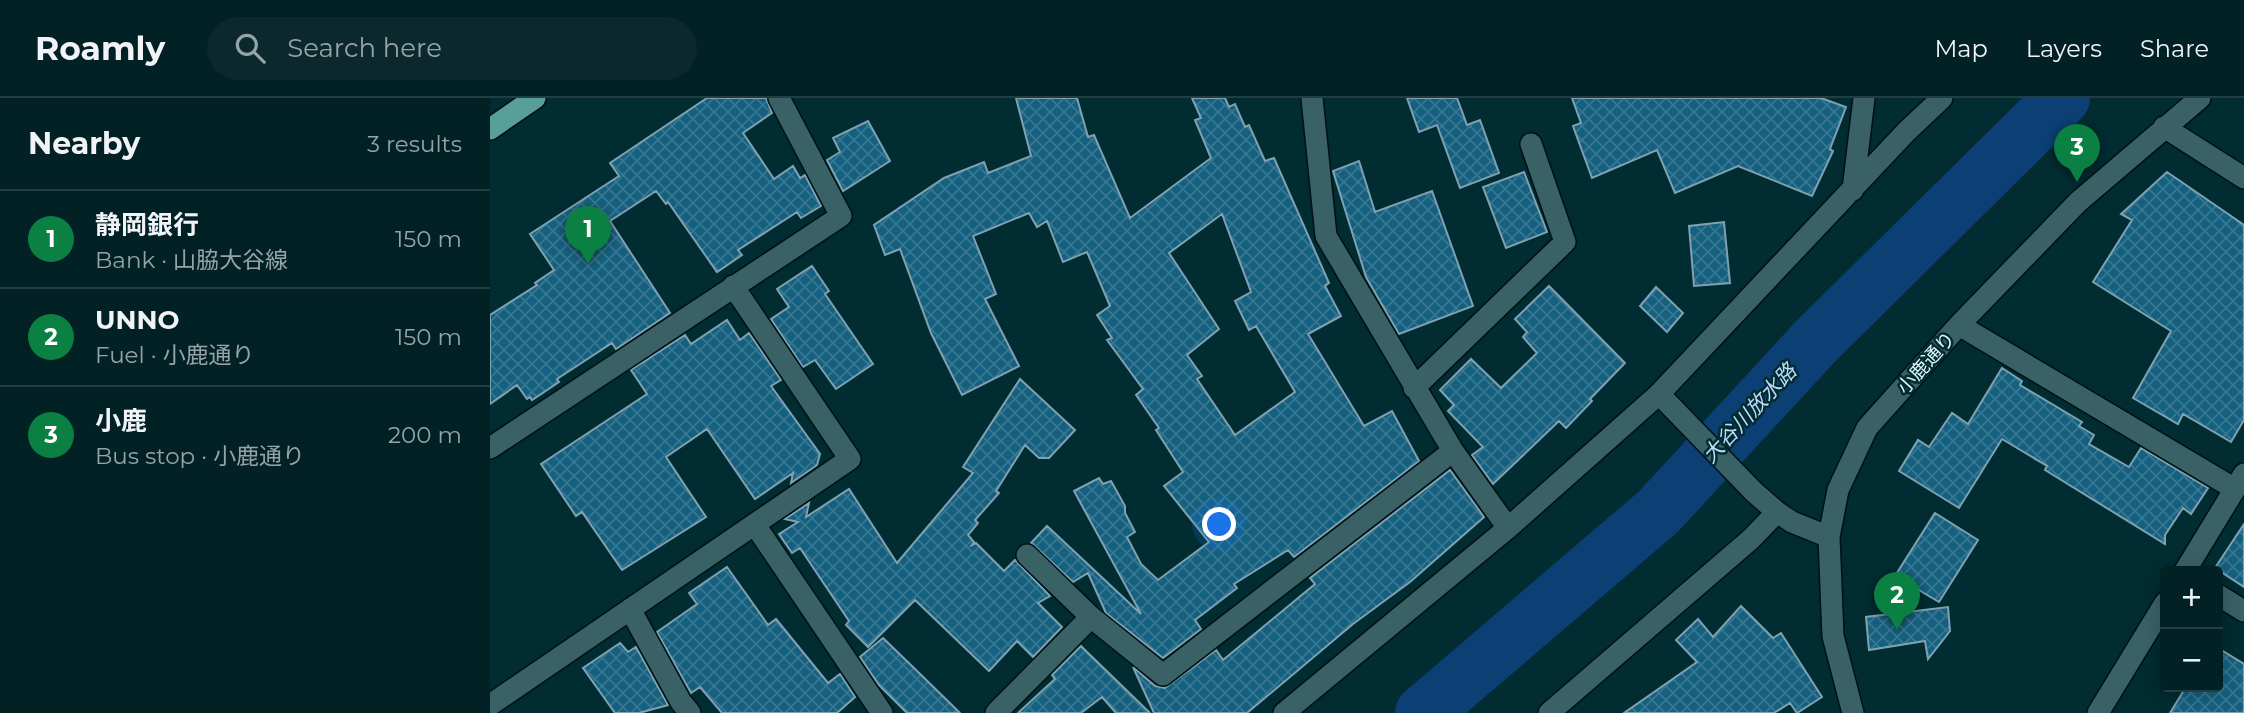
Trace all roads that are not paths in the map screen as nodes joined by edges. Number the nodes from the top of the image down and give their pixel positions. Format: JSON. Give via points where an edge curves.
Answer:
{"nodes":[{"id":1,"x":535,"y":98,"type":"edge"},
{"id":2,"x":779,"y":98,"type":"edge"},
{"id":3,"x":1312,"y":98,"type":"edge"},
{"id":4,"x":1864,"y":98,"type":"edge"},
{"id":5,"x":1942,"y":98,"type":"edge"},
{"id":6,"x":2200,"y":98,"type":"edge"},
{"id":7,"x":2164,"y":127,"type":"junction"},
{"id":8,"x":490,"y":129,"type":"edge"},
{"id":9,"x":1531,"y":144,"type":"dead end"},
{"id":10,"x":2244,"y":178,"type":"edge"},
{"id":11,"x":1853,"y":190,"type":"junction"},
{"id":12,"x":733,"y":286,"type":"junction"},
{"id":13,"x":1959,"y":326,"type":"junction"},
{"id":14,"x":1414,"y":388,"type":"junction"},
{"id":15,"x":1659,"y":394,"type":"junction"},
{"id":16,"x":490,"y":448,"type":"edge"},
{"id":17,"x":1453,"y":451,"type":"junction"},
{"id":18,"x":2239,"y":481,"type":"edge"},
{"id":19,"x":1777,"y":512,"type":"junction"},
{"id":20,"x":755,"y":524,"type":"junction"},
{"id":21,"x":1508,"y":528,"type":"junction"},
{"id":22,"x":1829,"y":537,"type":"junction"},
{"id":23,"x":1027,"y":555,"type":"dead end"},
{"id":24,"x":2188,"y":566,"type":"edge"},
{"id":25,"x":2223,"y":598,"type":"edge"},
{"id":26,"x":630,"y":609,"type":"junction"},
{"id":27,"x":2160,"y":611,"type":"edge"},
{"id":28,"x":2244,"y":611,"type":"edge"},
{"id":29,"x":1091,"y":617,"type":"junction"},
{"id":30,"x":490,"y":705,"type":"edge"},
{"id":31,"x":690,"y":713,"type":"edge"},
{"id":32,"x":882,"y":713,"type":"edge"},
{"id":33,"x":996,"y":713,"type":"edge"},
{"id":34,"x":1284,"y":713,"type":"edge"},
{"id":35,"x":1549,"y":713,"type":"edge"},
{"id":36,"x":1853,"y":713,"type":"edge"},
{"id":37,"x":2098,"y":713,"type":"edge"}],
"edges":[{"from":1,"to":8,"type":"main road"},
{"from":2,"to":12,"type":"street","via":[[841,216]]},
{"from":3,"to":14,"type":"street","via":[[1326,236]]},
{"from":4,"to":11,"type":"street"},
{"from":5,"to":11,"type":"street"},
{"from":6,"to":7,"type":"street","name":"小鹿通り"},
{"from":7,"to":10,"type":"street"},
{"from":7,"to":13,"type":"street","name":"小鹿通り","via":[[2078,202]]},
{"from":9,"to":14,"type":"street","via":[[1565,242]]},
{"from":11,"to":15,"type":"street"},
{"from":12,"to":16,"type":"street"},
{"from":12,"to":20,"type":"street","via":[[850,459]]},
{"from":13,"to":18,"type":"street"},
{"from":13,"to":22,"type":"street","name":"小鹿通り","via":[[1867,428],[1839,489]]},
{"from":14,"to":17,"type":"street"},
{"from":15,"to":19,"type":"street"},
{"from":15,"to":21,"type":"street"},
{"from":17,"to":21,"type":"street"},
{"from":17,"to":29,"type":"street","via":[[1163,675]]},
{"from":18,"to":24,"type":"street"},
{"from":19,"to":22,"type":"street"},
{"from":19,"to":35,"type":"street"},
{"from":20,"to":26,"type":"street"},
{"from":20,"to":32,"type":"street"},
{"from":21,"to":34,"type":"street"},
{"from":22,"to":36,"type":"street","name":"小鹿通り","via":[[1833,636]]},
{"from":23,"to":29,"type":"street"},
{"from":25,"to":28,"type":"street"},
{"from":26,"to":30,"type":"street"},
{"from":26,"to":31,"type":"street"},
{"from":27,"to":37,"type":"street"},
{"from":29,"to":33,"type":"street"}]}
